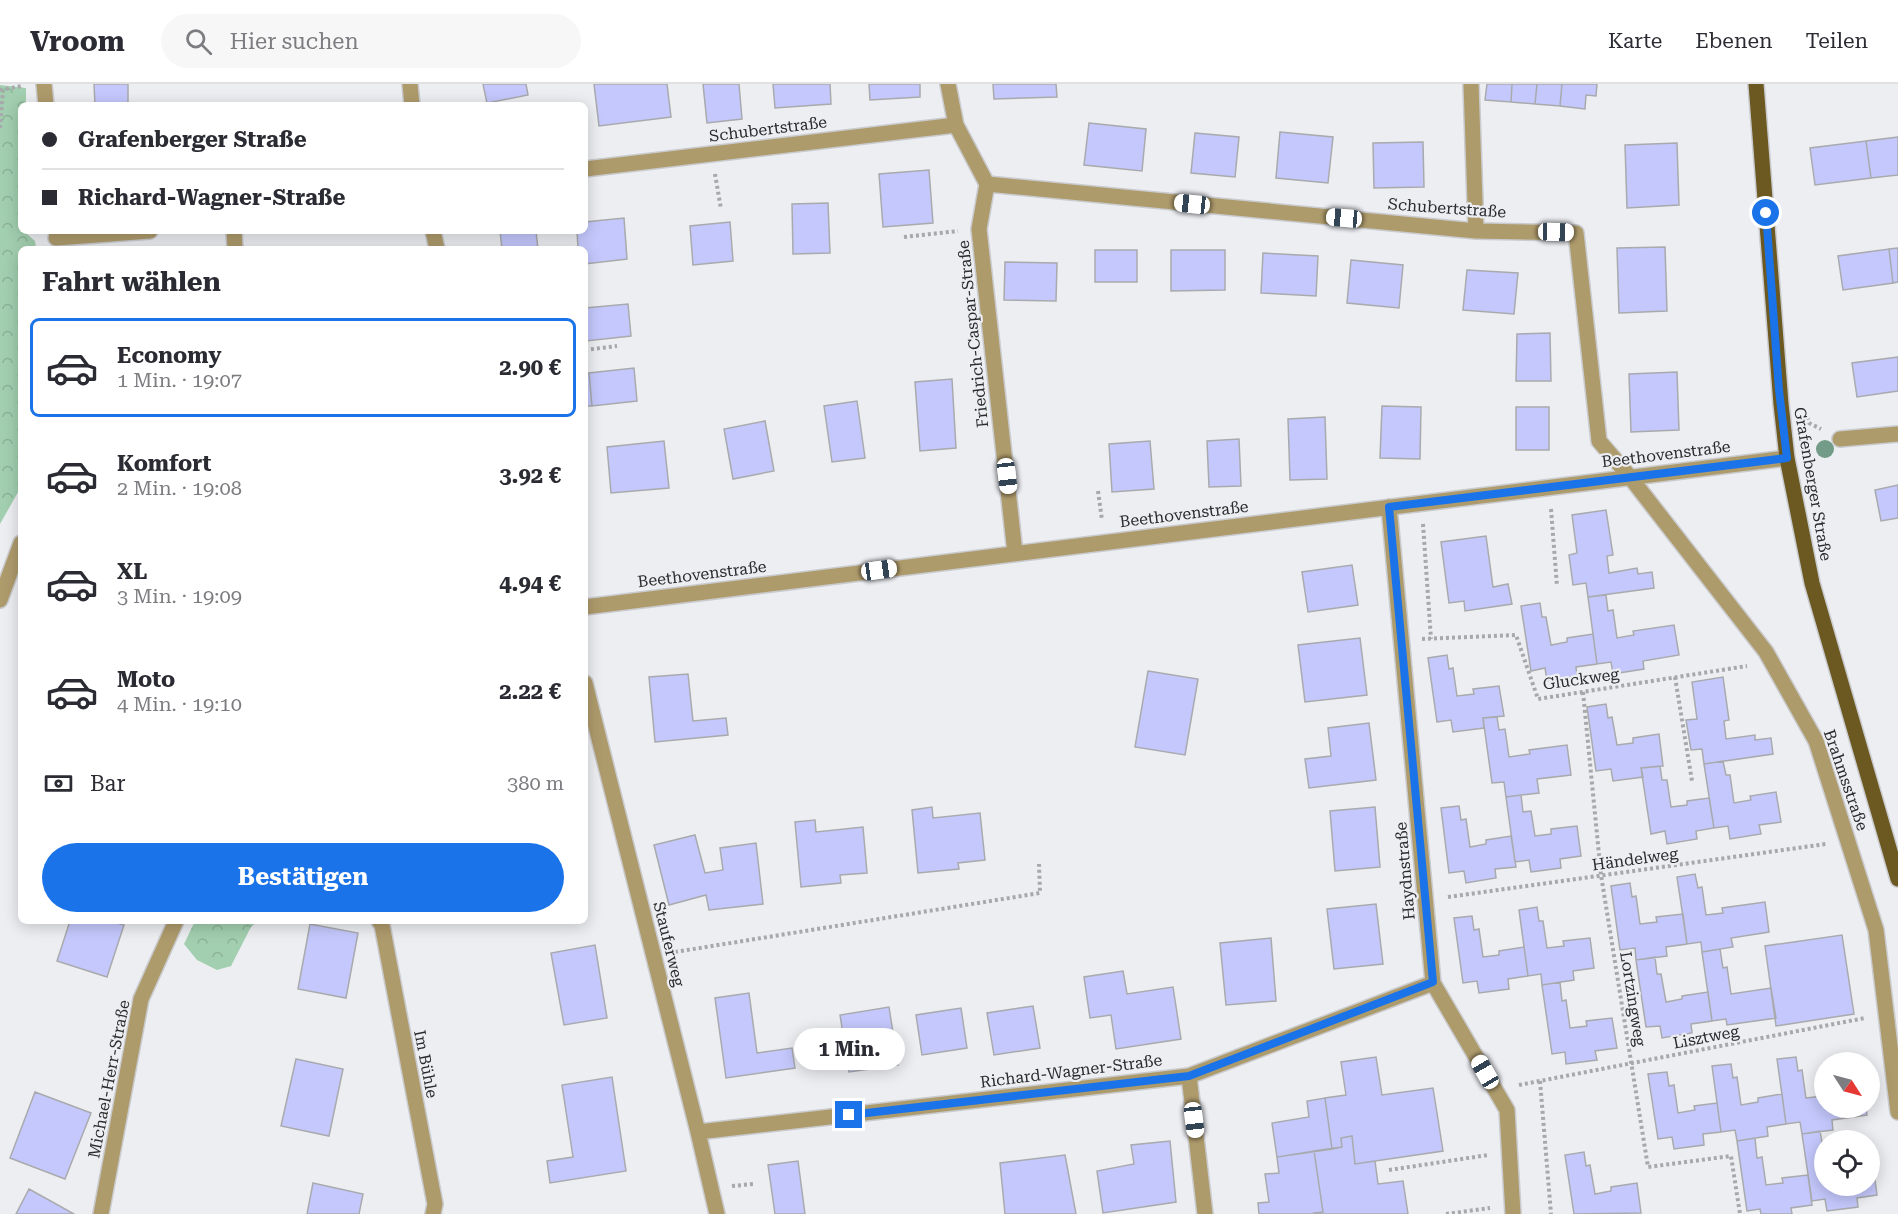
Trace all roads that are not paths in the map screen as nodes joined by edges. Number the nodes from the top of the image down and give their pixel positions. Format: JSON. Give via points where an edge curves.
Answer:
{"nodes":[{"id":1,"x":44,"y":84,"type":"edge"},
{"id":2,"x":410,"y":84,"type":"edge"},
{"id":3,"x":948,"y":84,"type":"edge"},
{"id":4,"x":1471,"y":84,"type":"edge"},
{"id":5,"x":1756,"y":84,"type":"edge"},
{"id":6,"x":46,"y":102,"type":"edge"},
{"id":7,"x":412,"y":102,"type":"edge"},
{"id":8,"x":956,"y":124,"type":"junction"},
{"id":9,"x":588,"y":169,"type":"edge"},
{"id":10,"x":987,"y":184,"type":"junction"},
{"id":11,"x":1476,"y":231,"type":"junction"},
{"id":12,"x":115,"y":234,"type":"edge"},
{"id":13,"x":56,"y":239,"type":"edge"},
{"id":14,"x":1898,"y":434,"type":"edge"},
{"id":15,"x":1840,"y":439,"type":"road end"},
{"id":16,"x":1787,"y":458,"type":"junction"},
{"id":17,"x":1630,"y":477,"type":"junction"},
{"id":18,"x":1389,"y":507,"type":"junction"},
{"id":19,"x":18,"y":550,"type":"edge"},
{"id":20,"x":1015,"y":553,"type":"junction"},
{"id":21,"x":3,"y":584,"type":"edge"},
{"id":22,"x":0,"y":600,"type":"edge"},
{"id":23,"x":588,"y":607,"type":"edge"},
{"id":24,"x":588,"y":695,"type":"edge"},
{"id":25,"x":1898,"y":879,"type":"edge"},
{"id":26,"x":175,"y":924,"type":"edge"},
{"id":27,"x":381,"y":924,"type":"edge"},
{"id":28,"x":1433,"y":982,"type":"junction"},
{"id":29,"x":1189,"y":1076,"type":"junction"},
{"id":30,"x":1898,"y":1112,"type":"edge"},
{"id":31,"x":698,"y":1132,"type":"junction"},
{"id":32,"x":1512,"y":1209,"type":"edge"},
{"id":33,"x":101,"y":1214,"type":"edge"},
{"id":34,"x":433,"y":1214,"type":"edge"},
{"id":35,"x":717,"y":1214,"type":"edge"},
{"id":36,"x":1205,"y":1214,"type":"edge"}],
"edges":[{"from":1,"to":6,"type":"street"},
{"from":2,"to":7,"type":"street"},
{"from":3,"to":8,"type":"street"},
{"from":4,"to":11,"type":"street"},
{"from":5,"to":16,"type":"main road","name":"Grafenberger Straße"},
{"from":8,"to":9,"type":"street","name":"Schubertstraße"},
{"from":8,"to":10,"type":"street"},
{"from":10,"to":11,"type":"street","name":"Schubertstraße"},
{"from":10,"to":20,"type":"street","name":"Friedrich-Caspar-Straße","via":[[979,229]]},
{"from":11,"to":17,"type":"street","name":"Schubertstraße","via":[[1576,233],[1599,441]]},
{"from":12,"to":13,"type":"street"},
{"from":14,"to":15,"type":"street"},
{"from":16,"to":17,"type":"street","name":"Beethovenstraße"},
{"from":16,"to":25,"type":"main road","name":"Grafenberger Straße","via":[[1812,583]]},
{"from":17,"to":18,"type":"street","name":"Beethovenstraße"},
{"from":17,"to":30,"type":"street","name":"Brahmsstraße","via":[[1766,652],[1816,741],[1876,930]]},
{"from":18,"to":20,"type":"street","name":"Beethovenstraße"},
{"from":18,"to":28,"type":"street","name":"Haydnstraße"},
{"from":19,"to":21,"type":"street"},
{"from":20,"to":23,"type":"street","name":"Beethovenstraße"},
{"from":21,"to":22,"type":"street"},
{"from":24,"to":31,"type":"street","name":"Stauferweg"},
{"from":26,"to":33,"type":"street","name":"Michael-Herr-Straße","via":[[141,999]]},
{"from":27,"to":34,"type":"street","name":"Im Bühle","via":[[435,1204]]},
{"from":28,"to":29,"type":"street","name":"Richard-Wagner-Straße"},
{"from":28,"to":32,"type":"street","name":"Haydnstraße","via":[[1507,1110]]},
{"from":29,"to":31,"type":"street","name":"Richard-Wagner-Straße"},
{"from":29,"to":36,"type":"street"},
{"from":31,"to":35,"type":"street","name":"Stauferweg"}]}
